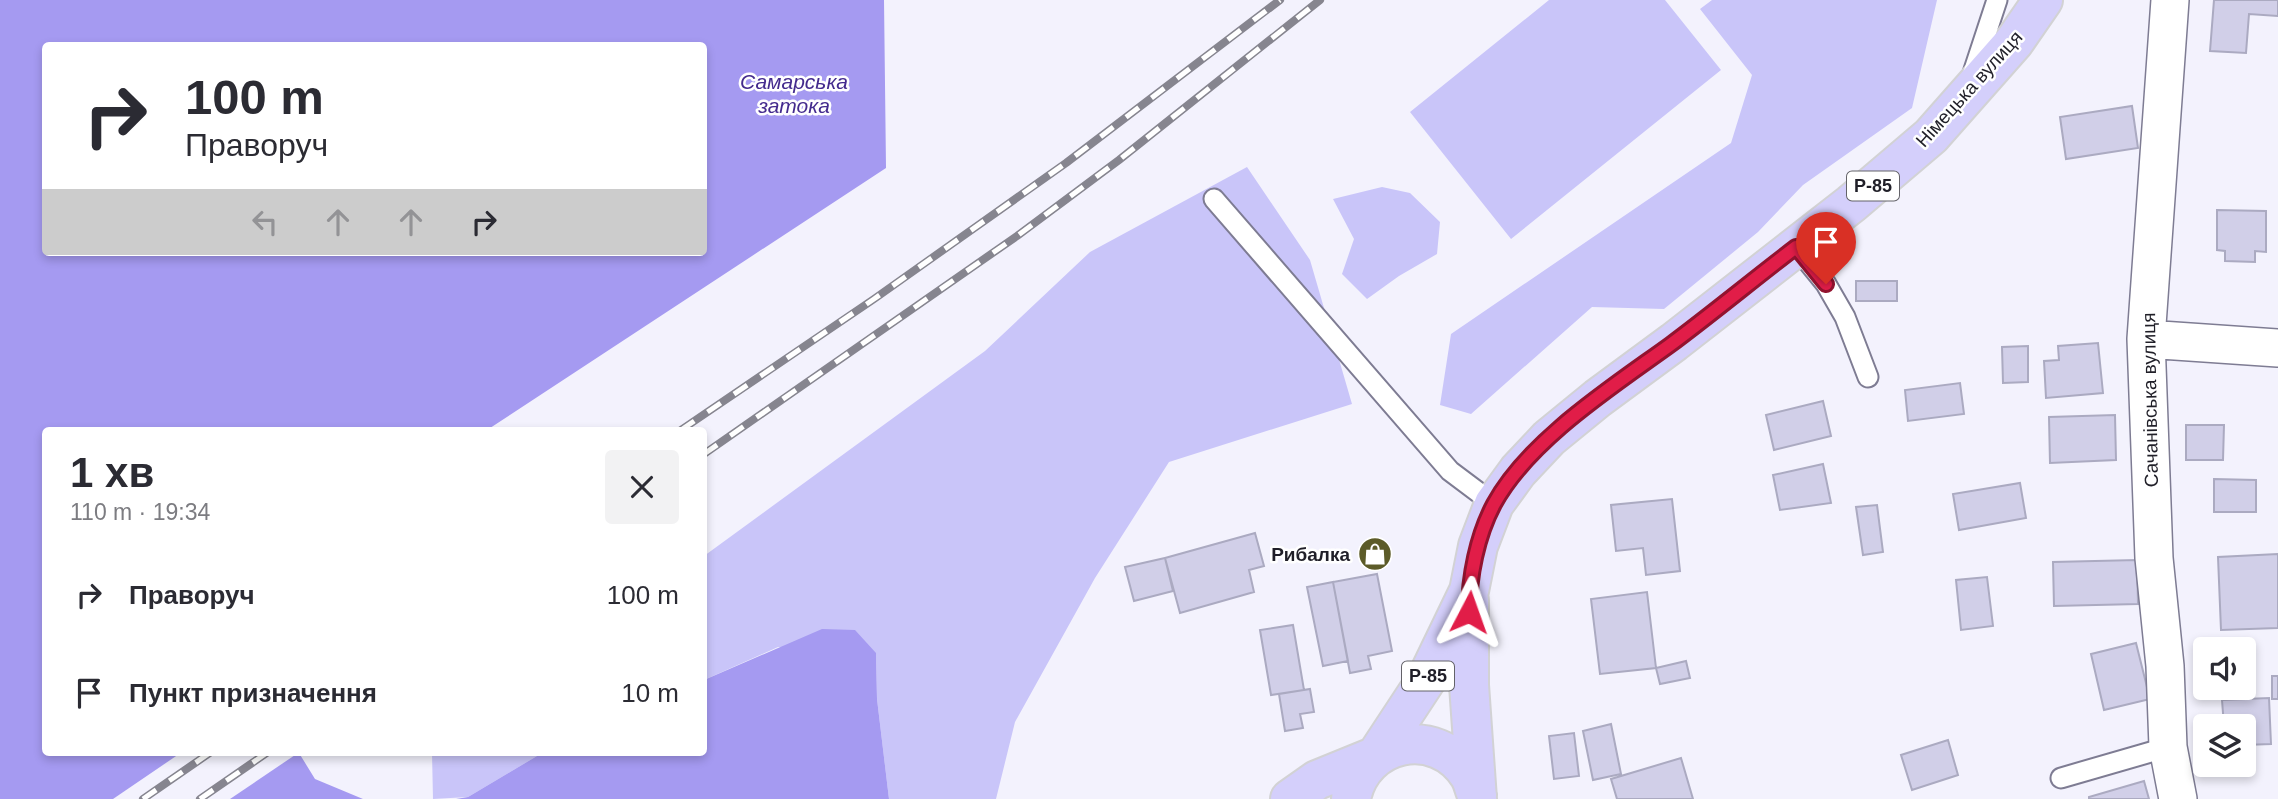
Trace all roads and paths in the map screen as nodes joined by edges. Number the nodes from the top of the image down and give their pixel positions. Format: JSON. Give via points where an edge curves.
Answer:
{"nodes":[{"id":1,"x":1997,"y":0,"type":"edge"},
{"id":2,"x":2043,"y":0,"type":"edge"},
{"id":3,"x":2170,"y":0,"type":"edge"},
{"id":4,"x":1965,"y":99,"type":"junction"},
{"id":5,"x":1214,"y":199,"type":"dead end"},
{"id":6,"x":1796,"y":247,"type":"junction"},
{"id":7,"x":2146,"y":339,"type":"junction"},
{"id":8,"x":2278,"y":348,"type":"edge"},
{"id":9,"x":1868,"y":377,"type":"dead end"},
{"id":10,"x":1494,"y":504,"type":"junction"},
{"id":11,"x":1469,"y":591,"type":"junction"},
{"id":12,"x":2168,"y":747,"type":"junction"},
{"id":13,"x":1376,"y":756,"type":"junction"},
{"id":14,"x":2061,"y":778,"type":"dead end"},
{"id":15,"x":1477,"y":798,"type":"edge"},
{"id":16,"x":1290,"y":799,"type":"edge"},
{"id":17,"x":1351,"y":799,"type":"edge"},
{"id":18,"x":2178,"y":799,"type":"edge"}],
"edges":[{"from":1,"to":4,"type":"lane"},
{"from":2,"to":4,"type":"main road","name":"Німецька вулиця","number":"Р-85"},
{"from":3,"to":7,"type":"street","name":"Сачанівська вулиця"},
{"from":4,"to":6,"type":"main road","name":"Німецька вулиця","number":"Р-85","via":[[1931,136]]},
{"from":5,"to":10,"type":"lane","via":[[1450,471]]},
{"from":6,"to":9,"type":"lane","via":[[1845,317]]},
{"from":6,"to":10,"type":"main road","name":"Німецька вулиця","number":"Р-85","via":[[1549,438]]},
{"from":7,"to":8,"type":"street"},
{"from":7,"to":12,"type":"street","name":"Сачанівська вулиця","via":[[2154,558]]},
{"from":10,"to":11,"type":"main road","name":"Німецька вулиця","number":"Р-85","via":[[1478,546]]},
{"from":11,"to":13,"type":"main road","name":"Німецька вулиця","number":"Р-85","via":[[1426,680]]},
{"from":11,"to":15,"type":"main road","via":[[1469,685]]},
{"from":12,"to":14,"type":"lane"},
{"from":12,"to":18,"type":"street","name":"Сачанівська вулиця"},
{"from":13,"to":15,"type":"main road","via":[[1417,744],[1438,748],[1457,760],[1470,777]]},
{"from":13,"to":16,"type":"main road","via":[[1317,780]]},
{"from":13,"to":17,"type":"main road","number":"Р-85","via":[[1362,770]]}]}
